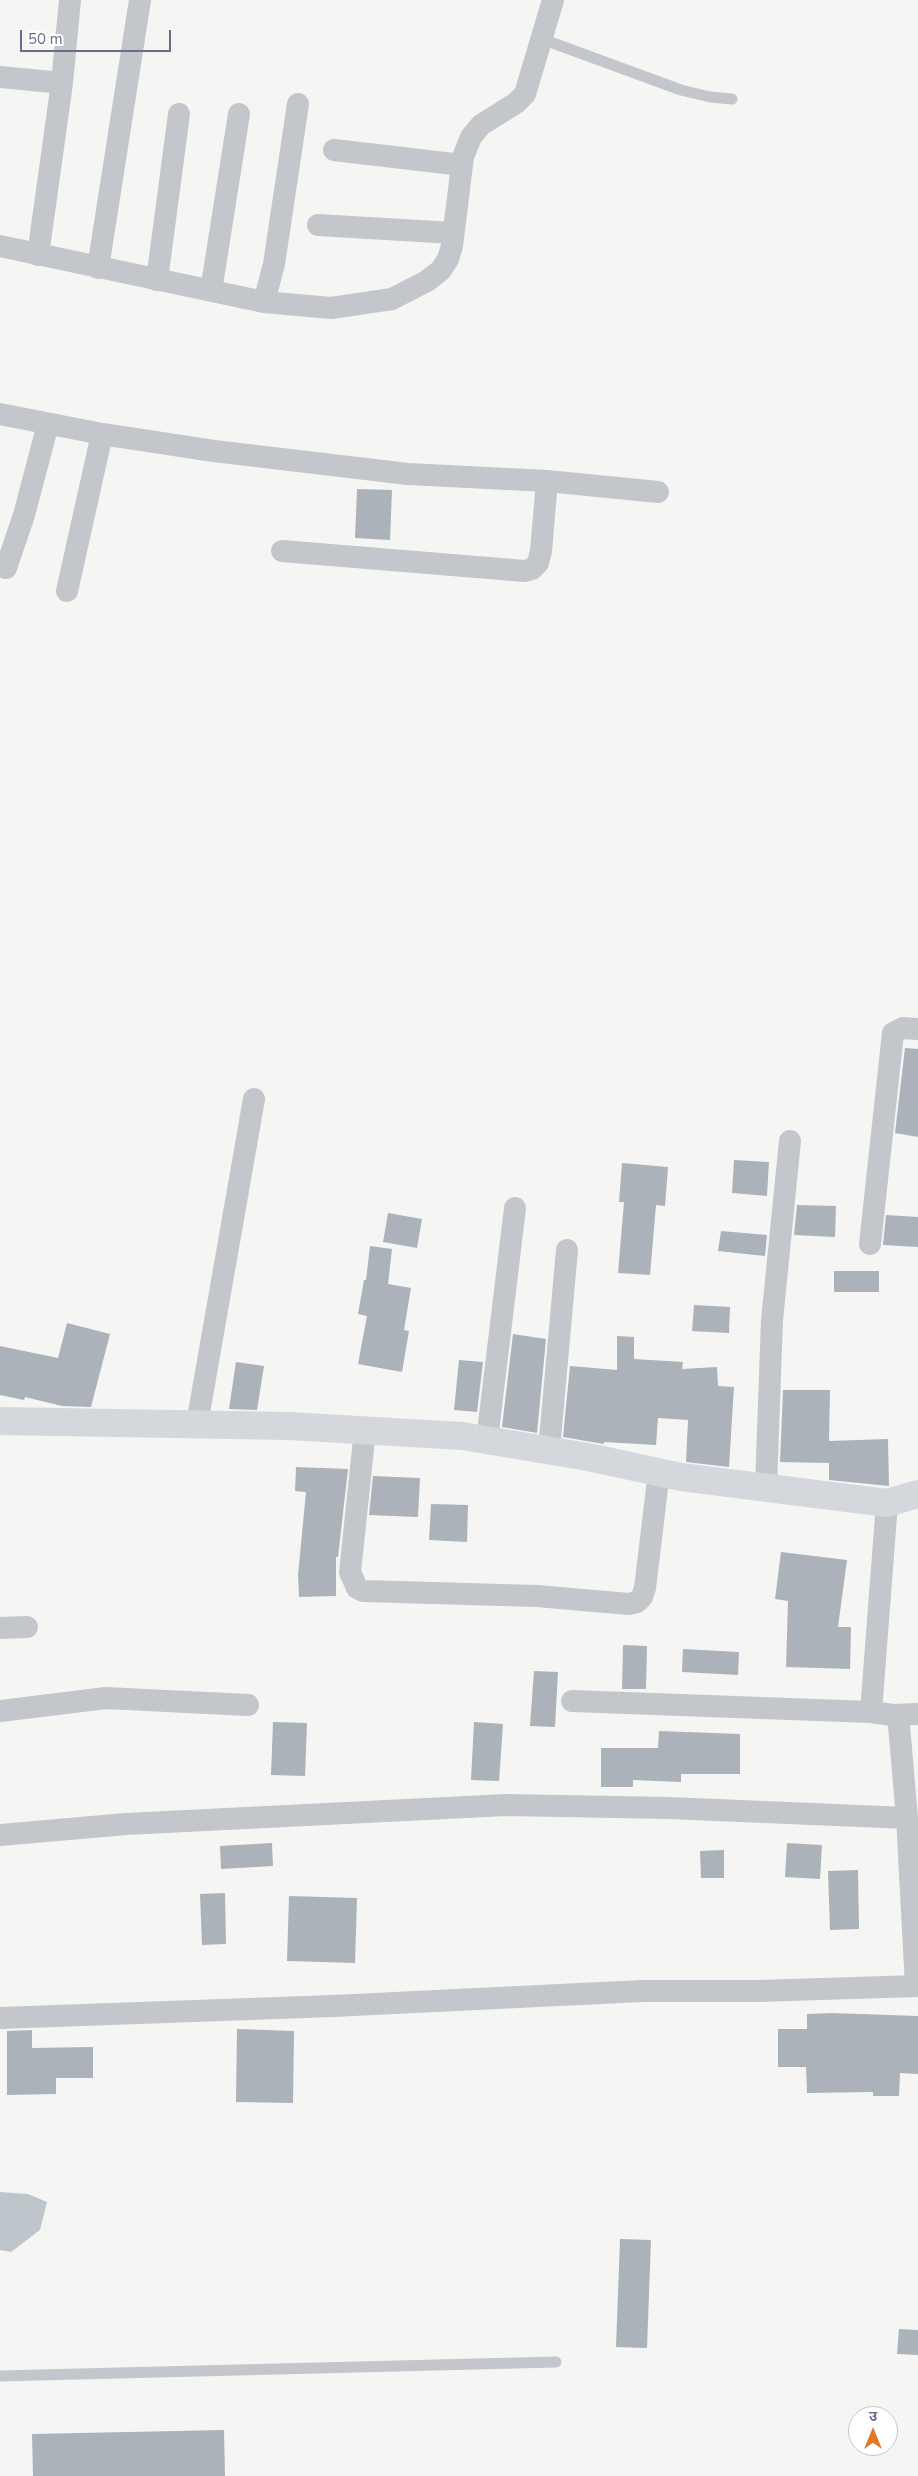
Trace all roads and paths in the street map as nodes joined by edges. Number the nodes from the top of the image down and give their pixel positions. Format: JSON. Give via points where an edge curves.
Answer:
{"nodes":[{"id":1,"x":70,"y":0,"type":"edge"},
{"id":2,"x":140,"y":0,"type":"edge"},
{"id":3,"x":553,"y":0,"type":"edge"},
{"id":4,"x":542,"y":39,"type":"junction"},
{"id":5,"x":0,"y":77,"type":"edge"},
{"id":6,"x":62,"y":83,"type":"junction"},
{"id":7,"x":732,"y":99,"type":"dead end"},
{"id":8,"x":298,"y":104,"type":"dead end"},
{"id":9,"x":179,"y":114,"type":"dead end"},
{"id":10,"x":239,"y":114,"type":"dead end"},
{"id":11,"x":334,"y":150,"type":"dead end"},
{"id":12,"x":462,"y":166,"type":"junction"},
{"id":13,"x":318,"y":224,"type":"dead end"},
{"id":14,"x":453,"y":233,"type":"junction"},
{"id":15,"x":0,"y":246,"type":"edge"},
{"id":16,"x":38,"y":255,"type":"junction"},
{"id":17,"x":98,"y":268,"type":"junction"},
{"id":18,"x":157,"y":280,"type":"junction"},
{"id":19,"x":211,"y":291,"type":"junction"},
{"id":20,"x":264,"y":302,"type":"junction"},
{"id":21,"x":0,"y":414,"type":"edge"},
{"id":22,"x":48,"y":424,"type":"junction"},
{"id":23,"x":102,"y":434,"type":"junction"},
{"id":24,"x":547,"y":481,"type":"junction"},
{"id":25,"x":658,"y":492,"type":"dead end"},
{"id":26,"x":282,"y":551,"type":"dead end"},
{"id":27,"x":6,"y":568,"type":"dead end"},
{"id":28,"x":67,"y":591,"type":"dead end"},
{"id":29,"x":918,"y":1029,"type":"edge"},
{"id":30,"x":254,"y":1099,"type":"dead end"},
{"id":31,"x":790,"y":1141,"type":"dead end"},
{"id":32,"x":515,"y":1208,"type":"dead end"},
{"id":33,"x":870,"y":1244,"type":"dead end"},
{"id":34,"x":567,"y":1250,"type":"dead end"},
{"id":35,"x":0,"y":1421,"type":"edge"},
{"id":36,"x":197,"y":1424,"type":"junction"},
{"id":37,"x":365,"y":1430,"type":"junction"},
{"id":38,"x":487,"y":1440,"type":"junction"},
{"id":39,"x":549,"y":1450,"type":"junction"},
{"id":40,"x":659,"y":1472,"type":"junction"},
{"id":41,"x":766,"y":1487,"type":"junction"},
{"id":42,"x":918,"y":1494,"type":"edge"},
{"id":43,"x":887,"y":1503,"type":"junction"},
{"id":44,"x":27,"y":1627,"type":"dead end"},
{"id":45,"x":0,"y":1628,"type":"edge"},
{"id":46,"x":572,"y":1701,"type":"dead end"},
{"id":47,"x":248,"y":1706,"type":"dead end"},
{"id":48,"x":0,"y":1711,"type":"edge"},
{"id":49,"x":882,"y":1714,"type":"junction"},
{"id":50,"x":918,"y":1714,"type":"edge"},
{"id":51,"x":907,"y":1818,"type":"junction"},
{"id":52,"x":0,"y":1835,"type":"edge"},
{"id":53,"x":917,"y":1986,"type":"edge"},
{"id":54,"x":0,"y":2018,"type":"edge"},
{"id":55,"x":556,"y":2362,"type":"dead end"},
{"id":56,"x":0,"y":2376,"type":"edge"}],
"edges":[{"from":1,"to":6,"type":"street"},
{"from":2,"to":17,"type":"street"},
{"from":3,"to":4,"type":"street"},
{"from":4,"to":7,"type":"lane","via":[[681,90]]},
{"from":4,"to":12,"type":"street","via":[[525,94],[481,125],[471,137]]},
{"from":5,"to":6,"type":"street"},
{"from":6,"to":16,"type":"street"},
{"from":8,"to":20,"type":"street","via":[[274,264]]},
{"from":9,"to":18,"type":"street"},
{"from":10,"to":19,"type":"street"},
{"from":11,"to":12,"type":"street"},
{"from":12,"to":14,"type":"street"},
{"from":13,"to":14,"type":"street"},
{"from":14,"to":20,"type":"street","via":[[448,259],[441,270],[392,299],[331,308]]},
{"from":15,"to":16,"type":"street"},
{"from":16,"to":17,"type":"street"},
{"from":17,"to":18,"type":"street"},
{"from":18,"to":19,"type":"street"},
{"from":19,"to":20,"type":"street"},
{"from":21,"to":22,"type":"street"},
{"from":22,"to":23,"type":"street"},
{"from":22,"to":27,"type":"street"},
{"from":23,"to":24,"type":"street","via":[[408,474]]},
{"from":23,"to":28,"type":"street"},
{"from":24,"to":25,"type":"street"},
{"from":24,"to":26,"type":"street","via":[[538,563],[532,569],[524,571]]},
{"from":29,"to":33,"type":"street","via":[[903,1028],[893,1033]]},
{"from":30,"to":36,"type":"street"},
{"from":31,"to":41,"type":"street","via":[[772,1320]]},
{"from":32,"to":38,"type":"street"},
{"from":34,"to":39,"type":"street"},
{"from":35,"to":36,"type":"street"},
{"from":36,"to":37,"type":"street"},
{"from":37,"to":38,"type":"street"},
{"from":37,"to":40,"type":"street","via":[[350,1572],[357,1588],[362,1591],[637,1602],[645,1588]]},
{"from":38,"to":39,"type":"street"},
{"from":39,"to":40,"type":"street"},
{"from":40,"to":41,"type":"street"},
{"from":41,"to":43,"type":"street"},
{"from":42,"to":43,"type":"street"},
{"from":43,"to":49,"type":"street"},
{"from":44,"to":45,"type":"street"},
{"from":46,"to":49,"type":"street"},
{"from":47,"to":48,"type":"street","via":[[106,1698]]},
{"from":49,"to":50,"type":"street"},
{"from":49,"to":51,"type":"street","via":[[897,1719],[899,1725]]},
{"from":51,"to":52,"type":"street","via":[[669,1808],[506,1806],[126,1824]]},
{"from":51,"to":53,"type":"street"},
{"from":53,"to":54,"type":"street","via":[[642,1991]]},
{"from":55,"to":56,"type":"lane"}]}
